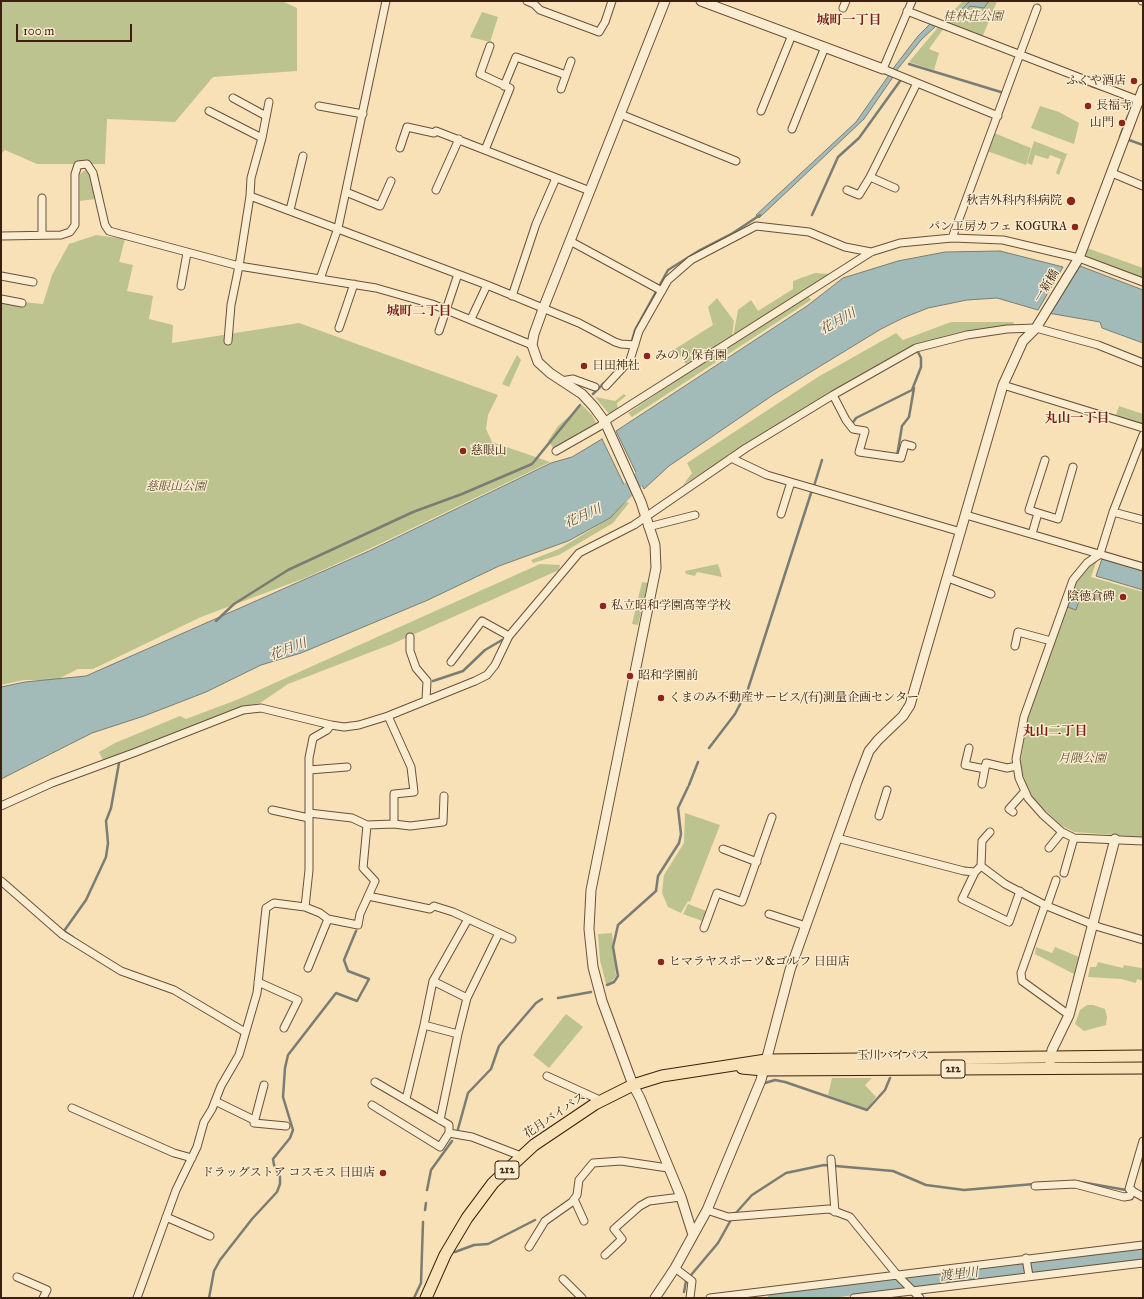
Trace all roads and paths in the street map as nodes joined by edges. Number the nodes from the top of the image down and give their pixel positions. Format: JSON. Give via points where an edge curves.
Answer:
{"nodes":[{"id":1,"x":386,"y":1,"type":"edge"},
{"id":2,"x":527,"y":1,"type":"edge"},
{"id":3,"x":612,"y":1,"type":"edge"},
{"id":4,"x":665,"y":1,"type":"edge"},
{"id":5,"x":701,"y":1,"type":"edge"},
{"id":6,"x":912,"y":1,"type":"edge"},
{"id":7,"x":1037,"y":8,"type":"dead end"},
{"id":8,"x":907,"y":11,"type":"junction"},
{"id":9,"x":792,"y":35,"type":"junction"},
{"id":10,"x":490,"y":46,"type":"dead end"},
{"id":11,"x":825,"y":47,"type":"junction"},
{"id":12,"x":1020,"y":56,"type":"junction"},
{"id":13,"x":571,"y":61,"type":"dead end"},
{"id":14,"x":890,"y":72,"type":"junction"},
{"id":15,"x":566,"y":75,"type":"junction"},
{"id":16,"x":917,"y":82,"type":"junction"},
{"id":17,"x":504,"y":86,"type":"junction"},
{"id":18,"x":561,"y":89,"type":"dead end"},
{"id":19,"x":1143,"y":89,"type":"edge"},
{"id":20,"x":234,"y":98,"type":"dead end"},
{"id":21,"x":1141,"y":101,"type":"edge"},
{"id":22,"x":269,"y":102,"type":"dead end"},
{"id":23,"x":319,"y":106,"type":"dead end"},
{"id":24,"x":209,"y":111,"type":"dead end"},
{"id":25,"x":761,"y":111,"type":"dead end"},
{"id":26,"x":363,"y":114,"type":"junction"},
{"id":27,"x":620,"y":114,"type":"junction"},
{"id":28,"x":266,"y":116,"type":"junction"},
{"id":29,"x":998,"y":116,"type":"junction"},
{"id":30,"x":792,"y":129,"type":"dead end"},
{"id":31,"x":262,"y":138,"type":"junction"},
{"id":32,"x":459,"y":139,"type":"junction"},
{"id":33,"x":400,"y":148,"type":"dead end"},
{"id":34,"x":485,"y":150,"type":"junction"},
{"id":35,"x":303,"y":156,"type":"dead end"},
{"id":36,"x":736,"y":161,"type":"dead end"},
{"id":37,"x":1112,"y":172,"type":"junction"},
{"id":38,"x":870,"y":177,"type":"junction"},
{"id":39,"x":556,"y":178,"type":"junction"},
{"id":40,"x":391,"y":181,"type":"dead end"},
{"id":41,"x":1143,"y":186,"type":"edge"},
{"id":42,"x":895,"y":188,"type":"dead end"},
{"id":43,"x":436,"y":190,"type":"dead end"},
{"id":44,"x":847,"y":190,"type":"dead end"},
{"id":45,"x":590,"y":191,"type":"junction"},
{"id":46,"x":346,"y":192,"type":"junction"},
{"id":47,"x":250,"y":196,"type":"junction"},
{"id":48,"x":42,"y":198,"type":"dead end"},
{"id":49,"x":290,"y":210,"type":"junction"},
{"id":50,"x":338,"y":228,"type":"junction"},
{"id":51,"x":42,"y":235,"type":"junction"},
{"id":52,"x":1,"y":236,"type":"edge"},
{"id":53,"x":952,"y":238,"type":"junction"},
{"id":54,"x":570,"y":241,"type":"junction"},
{"id":55,"x":187,"y":252,"type":"junction"},
{"id":56,"x":871,"y":252,"type":"junction"},
{"id":57,"x":1079,"y":258,"type":"junction"},
{"id":58,"x":239,"y":266,"type":"junction"},
{"id":59,"x":458,"y":274,"type":"junction"},
{"id":60,"x":1,"y":276,"type":"edge"},
{"id":61,"x":320,"y":279,"type":"junction"},
{"id":62,"x":33,"y":282,"type":"dead end"},
{"id":63,"x":1143,"y":282,"type":"edge"},
{"id":64,"x":354,"y":284,"type":"junction"},
{"id":65,"x":487,"y":285,"type":"junction"},
{"id":66,"x":181,"y":286,"type":"dead end"},
{"id":67,"x":660,"y":289,"type":"junction"},
{"id":68,"x":512,"y":296,"type":"junction"},
{"id":69,"x":1,"y":299,"type":"edge"},
{"id":70,"x":22,"y":303,"type":"dead end"},
{"id":71,"x":446,"y":309,"type":"junction"},
{"id":72,"x":543,"y":309,"type":"junction"},
{"id":73,"x":472,"y":319,"type":"junction"},
{"id":74,"x":339,"y":328,"type":"dead end"},
{"id":75,"x":1036,"y":328,"type":"junction"},
{"id":76,"x":439,"y":331,"type":"dead end"},
{"id":77,"x":228,"y":341,"type":"dead end"},
{"id":78,"x":532,"y":345,"type":"junction"},
{"id":79,"x":635,"y":345,"type":"junction"},
{"id":80,"x":1143,"y":363,"type":"edge"},
{"id":81,"x":561,"y":380,"type":"junction"},
{"id":82,"x":1003,"y":385,"type":"junction"},
{"id":83,"x":606,"y":386,"type":"dead end"},
{"id":84,"x":595,"y":387,"type":"dead end"},
{"id":85,"x":833,"y":394,"type":"junction"},
{"id":86,"x":605,"y":422,"type":"junction"},
{"id":87,"x":1143,"y":428,"type":"edge"},
{"id":88,"x":1143,"y":435,"type":"edge"},
{"id":89,"x":912,"y":446,"type":"dead end"},
{"id":90,"x":556,"y":451,"type":"dead end"},
{"id":91,"x":731,"y":458,"type":"junction"},
{"id":92,"x":1045,"y":460,"type":"dead end"},
{"id":93,"x":1073,"y":467,"type":"dead end"},
{"id":94,"x":791,"y":482,"type":"junction"},
{"id":95,"x":1113,"y":512,"type":"junction"},
{"id":96,"x":1038,"y":513,"type":"junction"},
{"id":97,"x":781,"y":514,"type":"dead end"},
{"id":98,"x":695,"y":515,"type":"dead end"},
{"id":99,"x":966,"y":515,"type":"junction"},
{"id":100,"x":645,"y":517,"type":"junction"},
{"id":101,"x":1143,"y":520,"type":"edge"},
{"id":102,"x":648,"y":526,"type":"junction"},
{"id":103,"x":961,"y":532,"type":"junction"},
{"id":104,"x":1032,"y":534,"type":"junction"},
{"id":105,"x":1100,"y":554,"type":"junction"},
{"id":106,"x":1143,"y":567,"type":"edge"},
{"id":107,"x":948,"y":578,"type":"junction"},
{"id":108,"x":991,"y":594,"type":"dead end"},
{"id":109,"x":509,"y":636,"type":"junction"},
{"id":110,"x":410,"y":637,"type":"dead end"},
{"id":111,"x":1051,"y":642,"type":"junction"},
{"id":112,"x":1015,"y":646,"type":"dead end"},
{"id":113,"x":451,"y":662,"type":"dead end"},
{"id":114,"x":426,"y":700,"type":"junction"},
{"id":115,"x":388,"y":716,"type":"junction"},
{"id":116,"x":331,"y":725,"type":"junction"},
{"id":117,"x":969,"y":748,"type":"dead end"},
{"id":118,"x":1017,"y":766,"type":"junction"},
{"id":119,"x":347,"y":767,"type":"dead end"},
{"id":120,"x":309,"y":770,"type":"junction"},
{"id":121,"x":985,"y":770,"type":"junction"},
{"id":122,"x":982,"y":784,"type":"dead end"},
{"id":123,"x":887,"y":790,"type":"dead end"},
{"id":124,"x":1025,"y":791,"type":"junction"},
{"id":125,"x":444,"y":796,"type":"dead end"},
{"id":126,"x":1,"y":806,"type":"edge"},
{"id":127,"x":272,"y":810,"type":"dead end"},
{"id":128,"x":1013,"y":812,"type":"dead end"},
{"id":129,"x":309,"y":816,"type":"junction"},
{"id":130,"x":879,"y":816,"type":"dead end"},
{"id":131,"x":772,"y":817,"type":"dead end"},
{"id":132,"x":394,"y":824,"type":"junction"},
{"id":133,"x":368,"y":825,"type":"junction"},
{"id":134,"x":990,"y":832,"type":"dead end"},
{"id":135,"x":1062,"y":832,"type":"junction"},
{"id":136,"x":837,"y":838,"type":"junction"},
{"id":137,"x":1074,"y":838,"type":"junction"},
{"id":138,"x":1115,"y":839,"type":"junction"},
{"id":139,"x":1143,"y":841,"type":"edge"},
{"id":140,"x":1049,"y":848,"type":"dead end"},
{"id":141,"x":723,"y":849,"type":"dead end"},
{"id":142,"x":756,"y":862,"type":"junction"},
{"id":143,"x":981,"y":866,"type":"junction"},
{"id":144,"x":975,"y":872,"type":"junction"},
{"id":145,"x":1064,"y":873,"type":"dead end"},
{"id":146,"x":1056,"y":880,"type":"dead end"},
{"id":147,"x":1,"y":881,"type":"edge"},
{"id":148,"x":1020,"y":891,"type":"junction"},
{"id":149,"x":368,"y":896,"type":"junction"},
{"id":150,"x":1046,"y":905,"type":"junction"},
{"id":151,"x":305,"y":907,"type":"junction"},
{"id":152,"x":769,"y":914,"type":"dead end"},
{"id":153,"x":328,"y":918,"type":"junction"},
{"id":154,"x":468,"y":919,"type":"junction"},
{"id":155,"x":1093,"y":924,"type":"junction"},
{"id":156,"x":806,"y":926,"type":"junction"},
{"id":157,"x":704,"y":928,"type":"dead end"},
{"id":158,"x":499,"y":933,"type":"junction"},
{"id":159,"x":512,"y":939,"type":"dead end"},
{"id":160,"x":1143,"y":940,"type":"edge"},
{"id":161,"x":308,"y":968,"type":"dead end"},
{"id":162,"x":433,"y":981,"type":"junction"},
{"id":163,"x":258,"y":982,"type":"junction"},
{"id":164,"x":467,"y":998,"type":"junction"},
{"id":165,"x":1069,"y":1015,"type":"junction"},
{"id":166,"x":424,"y":1026,"type":"junction"},
{"id":167,"x":284,"y":1028,"type":"dead end"},
{"id":168,"x":245,"y":1032,"type":"junction"},
{"id":169,"x":458,"y":1034,"type":"junction"},
{"id":170,"x":1143,"y":1056,"type":"edge"},
{"id":171,"x":1050,"y":1063,"type":"junction"},
{"id":172,"x":765,"y":1065,"type":"junction"},
{"id":173,"x":1143,"y":1068,"type":"edge"},
{"id":174,"x":547,"y":1076,"type":"dead end"},
{"id":175,"x":375,"y":1082,"type":"dead end"},
{"id":176,"x":264,"y":1085,"type":"dead end"},
{"id":177,"x":633,"y":1085,"type":"junction"},
{"id":178,"x":406,"y":1099,"type":"junction"},
{"id":179,"x":215,"y":1101,"type":"junction"},
{"id":180,"x":602,"y":1101,"type":"junction"},
{"id":181,"x":372,"y":1104,"type":"dead end"},
{"id":182,"x":72,"y":1108,"type":"dead end"},
{"id":183,"x":254,"y":1120,"type":"junction"},
{"id":184,"x":440,"y":1120,"type":"junction"},
{"id":185,"x":286,"y":1126,"type":"dead end"},
{"id":186,"x":449,"y":1133,"type":"junction"},
{"id":187,"x":1143,"y":1141,"type":"edge"},
{"id":188,"x":521,"y":1156,"type":"junction"},
{"id":189,"x":192,"y":1158,"type":"junction"},
{"id":190,"x":831,"y":1159,"type":"dead end"},
{"id":191,"x":668,"y":1168,"type":"junction"},
{"id":192,"x":1035,"y":1186,"type":"dead end"},
{"id":193,"x":1132,"y":1190,"type":"junction"},
{"id":194,"x":680,"y":1197,"type":"junction"},
{"id":195,"x":1143,"y":1197,"type":"edge"},
{"id":196,"x":574,"y":1200,"type":"junction"},
{"id":197,"x":707,"y":1210,"type":"junction"},
{"id":198,"x":835,"y":1212,"type":"junction"},
{"id":199,"x":166,"y":1217,"type":"junction"},
{"id":200,"x":584,"y":1221,"type":"dead end"},
{"id":201,"x":693,"y":1235,"type":"junction"},
{"id":202,"x":210,"y":1236,"type":"dead end"},
{"id":203,"x":1143,"y":1245,"type":"edge"},
{"id":204,"x":529,"y":1247,"type":"dead end"},
{"id":205,"x":605,"y":1255,"type":"dead end"},
{"id":206,"x":1026,"y":1258,"type":"junction"},
{"id":207,"x":1143,"y":1263,"type":"edge"},
{"id":208,"x":675,"y":1268,"type":"junction"},
{"id":209,"x":898,"y":1276,"type":"junction"},
{"id":210,"x":1028,"y":1276,"type":"junction"},
{"id":211,"x":18,"y":1277,"type":"dead end"},
{"id":212,"x":564,"y":1279,"type":"dead end"},
{"id":213,"x":913,"y":1291,"type":"junction"},
{"id":214,"x":774,"y":1294,"type":"edge"},
{"id":215,"x":44,"y":1298,"type":"edge"},
{"id":216,"x":137,"y":1298,"type":"edge"},
{"id":217,"x":426,"y":1298,"type":"edge"},
{"id":218,"x":582,"y":1298,"type":"edge"},
{"id":219,"x":654,"y":1298,"type":"edge"},
{"id":220,"x":690,"y":1298,"type":"edge"},
{"id":221,"x":710,"y":1298,"type":"edge"},
{"id":222,"x":854,"y":1298,"type":"edge"},
{"id":223,"x":920,"y":1298,"type":"edge"}],
"edges":[{"from":1,"to":26,"type":"street"},
{"from":2,"to":3,"type":"street","via":[[540,10],[599,32]]},
{"from":4,"to":27,"type":"street"},
{"from":5,"to":9,"type":"street"},
{"from":6,"to":8,"type":"street"},
{"from":7,"to":12,"type":"street"},
{"from":8,"to":12,"type":"street"},
{"from":8,"to":14,"type":"street"},
{"from":9,"to":11,"type":"street"},
{"from":9,"to":25,"type":"street"},
{"from":10,"to":17,"type":"street","via":[[480,74]]},
{"from":11,"to":14,"type":"street"},
{"from":11,"to":30,"type":"street"},
{"from":12,"to":21,"type":"street"},
{"from":12,"to":29,"type":"street"},
{"from":13,"to":15,"type":"street"},
{"from":14,"to":16,"type":"street"},
{"from":15,"to":17,"type":"street","via":[[516,57]]},
{"from":15,"to":18,"type":"street"},
{"from":16,"to":29,"type":"street"},
{"from":16,"to":38,"type":"street"},
{"from":17,"to":34,"type":"street","via":[[510,88]]},
{"from":19,"to":21,"type":"street","name":"一新橋"},
{"from":20,"to":28,"type":"street"},
{"from":21,"to":37,"type":"street","name":"一新橋"},
{"from":22,"to":28,"type":"street"},
{"from":23,"to":26,"type":"street"},
{"from":24,"to":31,"type":"street"},
{"from":26,"to":46,"type":"street"},
{"from":27,"to":36,"type":"street"},
{"from":27,"to":45,"type":"street"},
{"from":28,"to":31,"type":"street"},
{"from":29,"to":53,"type":"street"},
{"from":31,"to":47,"type":"street","via":[[251,178]]},
{"from":32,"to":33,"type":"street","via":[[436,131],[434,133],[407,127]]},
{"from":32,"to":34,"type":"street"},
{"from":32,"to":43,"type":"street"},
{"from":34,"to":39,"type":"street"},
{"from":35,"to":49,"type":"street"},
{"from":37,"to":41,"type":"street"},
{"from":37,"to":57,"type":"street","name":"一新橋"},
{"from":38,"to":42,"type":"street"},
{"from":38,"to":44,"type":"street","via":[[859,195]]},
{"from":39,"to":45,"type":"street"},
{"from":39,"to":68,"type":"street","via":[[536,224]]},
{"from":40,"to":46,"type":"street","via":[[380,206]]},
{"from":45,"to":54,"type":"street"},
{"from":46,"to":50,"type":"street"},
{"from":47,"to":49,"type":"street"},
{"from":47,"to":58,"type":"street"},
{"from":48,"to":51,"type":"street"},
{"from":49,"to":50,"type":"street"},
{"from":50,"to":59,"type":"street"},
{"from":50,"to":61,"type":"street"},
{"from":51,"to":52,"type":"street"},
{"from":51,"to":55,"type":"street","via":[[61,235],[70,232],[75,225],[75,174],[78,165],[87,164],[93,173],[105,225],[109,231]]},
{"from":53,"to":56,"type":"street","via":[[900,243]]},
{"from":53,"to":57,"type":"street","via":[[1003,240]]},
{"from":54,"to":67,"type":"street"},
{"from":54,"to":72,"type":"street"},
{"from":55,"to":58,"type":"street"},
{"from":55,"to":66,"type":"street"},
{"from":56,"to":67,"type":"street","via":[[845,247],[809,232],[756,226],[691,260]]},
{"from":56,"to":86,"type":"street"},
{"from":57,"to":63,"type":"street"},
{"from":57,"to":75,"type":"street","name":"一新橋"},
{"from":58,"to":61,"type":"street"},
{"from":58,"to":77,"type":"street"},
{"from":59,"to":65,"type":"street"},
{"from":59,"to":71,"type":"street"},
{"from":60,"to":62,"type":"street"},
{"from":61,"to":64,"type":"street"},
{"from":64,"to":71,"type":"street"},
{"from":64,"to":74,"type":"street"},
{"from":65,"to":68,"type":"street"},
{"from":65,"to":73,"type":"street"},
{"from":67,"to":79,"type":"street","via":[[639,331]]},
{"from":68,"to":72,"type":"street"},
{"from":69,"to":70,"type":"street"},
{"from":71,"to":73,"type":"street"},
{"from":71,"to":76,"type":"street"},
{"from":72,"to":78,"type":"street"},
{"from":72,"to":79,"type":"street","via":[[579,323],[615,342]]},
{"from":73,"to":78,"type":"street"},
{"from":75,"to":80,"type":"street","via":[[1098,345]]},
{"from":75,"to":82,"type":"street","name":"一新橋","via":[[1023,341]]},
{"from":75,"to":85,"type":"street","via":[[967,335],[916,348]]},
{"from":78,"to":81,"type":"street","via":[[538,362]]},
{"from":79,"to":83,"type":"street","via":[[630,360]]},
{"from":81,"to":84,"type":"street","via":[[573,379]]},
{"from":81,"to":86,"type":"street","via":[[582,394]]},
{"from":82,"to":87,"type":"street"},
{"from":82,"to":99,"type":"street","name":"一新橋"},
{"from":85,"to":89,"type":"street","via":[[846,420],[854,429],[865,431],[858,452],[901,458],[905,444]]},
{"from":85,"to":91,"type":"street"},
{"from":86,"to":90,"type":"street"},
{"from":86,"to":100,"type":"street","via":[[641,502]]},
{"from":88,"to":95,"type":"street"},
{"from":91,"to":94,"type":"street","via":[[752,470]]},
{"from":91,"to":100,"type":"street"},
{"from":92,"to":96,"type":"street","via":[[1029,510]]},
{"from":93,"to":96,"type":"street","via":[[1058,519]]},
{"from":94,"to":97,"type":"street"},
{"from":94,"to":103,"type":"street"},
{"from":95,"to":101,"type":"street"},
{"from":95,"to":105,"type":"street"},
{"from":96,"to":104,"type":"street"},
{"from":98,"to":102,"type":"street"},
{"from":99,"to":103,"type":"street","name":"一新橋"},
{"from":99,"to":104,"type":"street"},
{"from":100,"to":102,"type":"street"},
{"from":100,"to":109,"type":"street","via":[[579,553]]},
{"from":102,"to":177,"type":"street","via":[[655,545],[656,568],[591,890],[589,914],[593,967],[602,1001]]},
{"from":103,"to":107,"type":"street","name":"一新橋"},
{"from":104,"to":105,"type":"street"},
{"from":105,"to":106,"type":"street"},
{"from":105,"to":111,"type":"street","via":[[1073,580]]},
{"from":107,"to":108,"type":"street"},
{"from":107,"to":136,"type":"street","name":"一新橋","via":[[910,705],[903,716],[869,751]]},
{"from":109,"to":113,"type":"street","via":[[482,621]]},
{"from":109,"to":114,"type":"street","via":[[495,665],[487,675]]},
{"from":110,"to":114,"type":"street","via":[[410,651],[416,668],[427,681]]},
{"from":111,"to":112,"type":"street","via":[[1018,632]]},
{"from":111,"to":118,"type":"street","via":[[1024,717]]},
{"from":114,"to":115,"type":"street"},
{"from":115,"to":116,"type":"street","via":[[359,725]]},
{"from":115,"to":132,"type":"street","via":[[411,767],[414,792],[394,794]]},
{"from":116,"to":120,"type":"street","via":[[313,738]]},
{"from":116,"to":126,"type":"street","via":[[274,710],[243,710],[52,783]]},
{"from":117,"to":121,"type":"street","via":[[965,765]]},
{"from":118,"to":121,"type":"street","via":[[1007,768],[986,763]]},
{"from":118,"to":124,"type":"street"},
{"from":119,"to":120,"type":"street"},
{"from":120,"to":129,"type":"street"},
{"from":121,"to":122,"type":"street"},
{"from":123,"to":130,"type":"street"},
{"from":124,"to":128,"type":"street","via":[[1010,809]]},
{"from":124,"to":135,"type":"street","via":[[1043,815]]},
{"from":125,"to":132,"type":"street","via":[[443,822],[410,826]]},
{"from":127,"to":129,"type":"street"},
{"from":129,"to":133,"type":"street","via":[[352,818]]},
{"from":129,"to":151,"type":"street","via":[[309,870]]},
{"from":131,"to":142,"type":"street"},
{"from":132,"to":133,"type":"street"},
{"from":133,"to":149,"type":"street","via":[[364,868],[375,881]]},
{"from":134,"to":143,"type":"street","via":[[982,841]]},
{"from":135,"to":137,"type":"street"},
{"from":135,"to":140,"type":"street"},
{"from":136,"to":144,"type":"street"},
{"from":136,"to":156,"type":"street","name":"一新橋"},
{"from":137,"to":138,"type":"street"},
{"from":137,"to":145,"type":"street"},
{"from":138,"to":139,"type":"street"},
{"from":138,"to":155,"type":"street"},
{"from":141,"to":142,"type":"street"},
{"from":142,"to":157,"type":"street","via":[[742,902],[717,893]]},
{"from":143,"to":144,"type":"street"},
{"from":143,"to":148,"type":"street","via":[[1005,884]]},
{"from":144,"to":148,"type":"street","via":[[962,899],[1009,922]]},
{"from":146,"to":150,"type":"street"},
{"from":147,"to":168,"type":"street","via":[[63,935],[121,970],[174,990]]},
{"from":148,"to":150,"type":"street"},
{"from":149,"to":153,"type":"street","via":[[358,925]]},
{"from":149,"to":154,"type":"street","via":[[430,909],[434,906]]},
{"from":150,"to":155,"type":"street"},
{"from":150,"to":165,"type":"street","via":[[1021,973],[1022,982]]},
{"from":151,"to":153,"type":"street"},
{"from":151,"to":163,"type":"street","via":[[274,903],[266,908]]},
{"from":152,"to":156,"type":"street"},
{"from":153,"to":161,"type":"street"},
{"from":154,"to":158,"type":"street"},
{"from":154,"to":162,"type":"street"},
{"from":155,"to":160,"type":"street"},
{"from":155,"to":165,"type":"street"},
{"from":156,"to":172,"type":"street","name":"一新橋","via":[[790,970]]},
{"from":158,"to":159,"type":"street"},
{"from":158,"to":164,"type":"street"},
{"from":162,"to":164,"type":"street"},
{"from":162,"to":166,"type":"street"},
{"from":163,"to":167,"type":"street","via":[[298,1000]]},
{"from":163,"to":168,"type":"street"},
{"from":164,"to":169,"type":"street"},
{"from":165,"to":171,"type":"street","via":[[1052,1050]]},
{"from":166,"to":169,"type":"street"},
{"from":166,"to":178,"type":"street"},
{"from":168,"to":179,"type":"street","via":[[239,1055]]},
{"from":169,"to":184,"type":"street"},
{"from":170,"to":171,"type":"highway","name":"玉川バイパス","number":"212"},
{"from":171,"to":172,"type":"highway","name":"玉川バイパス","number":"212"},
{"from":171,"to":173,"type":"highway","name":"玉川バイパス","number":"212"},
{"from":172,"to":177,"type":"highway","name":"花月バイパス","number":"212","via":[[723,1066],[662,1076]]},
{"from":172,"to":197,"type":"street","name":"一新橋"},
{"from":174,"to":180,"type":"street"},
{"from":175,"to":178,"type":"street"},
{"from":176,"to":183,"type":"street"},
{"from":177,"to":180,"type":"highway","name":"花月バイパス","number":"212"},
{"from":177,"to":191,"type":"street"},
{"from":178,"to":184,"type":"street"},
{"from":179,"to":183,"type":"street"},
{"from":179,"to":189,"type":"street","via":[[204,1122]]},
{"from":180,"to":188,"type":"highway","name":"花月バイパス","number":"212","via":[[534,1144]]},
{"from":181,"to":186,"type":"street","via":[[440,1147]]},
{"from":182,"to":189,"type":"street","via":[[174,1154]]},
{"from":183,"to":185,"type":"street","via":[[254,1123]]},
{"from":184,"to":186,"type":"street","via":[[448,1125]]},
{"from":186,"to":188,"type":"street","via":[[472,1137]]},
{"from":187,"to":193,"type":"street","via":[[1129,1189]]},
{"from":188,"to":217,"type":"highway","name":"花月バイパス","number":"212","via":[[493,1184],[467,1218],[445,1255]]},
{"from":189,"to":199,"type":"street"},
{"from":190,"to":198,"type":"street"},
{"from":191,"to":194,"type":"street"},
{"from":191,"to":196,"type":"street","via":[[621,1160],[593,1163],[579,1180]]},
{"from":192,"to":193,"type":"street","via":[[1075,1184],[1124,1197],[1130,1196]]},
{"from":193,"to":195,"type":"street"},
{"from":194,"to":201,"type":"street"},
{"from":194,"to":205,"type":"street","via":[[649,1201],[640,1206],[614,1228],[622,1239]]},
{"from":196,"to":200,"type":"street"},
{"from":196,"to":204,"type":"street","via":[[545,1220]]},
{"from":197,"to":198,"type":"street","via":[[728,1217],[829,1209]]},
{"from":197,"to":201,"type":"street","name":"一新橋"},
{"from":198,"to":209,"type":"street","via":[[850,1217]]},
{"from":199,"to":202,"type":"street"},
{"from":199,"to":216,"type":"street"},
{"from":201,"to":208,"type":"street","name":"一新橋"},
{"from":203,"to":206,"type":"street"},
{"from":206,"to":209,"type":"street"},
{"from":206,"to":210,"type":"street"},
{"from":207,"to":210,"type":"street"},
{"from":208,"to":219,"type":"street","name":"一新橋"},
{"from":208,"to":220,"type":"street","via":[[692,1281]]},
{"from":209,"to":213,"type":"street"},
{"from":209,"to":214,"type":"street"},
{"from":210,"to":213,"type":"street"},
{"from":211,"to":215,"type":"street","via":[[47,1290]]},
{"from":212,"to":218,"type":"street"},
{"from":213,"to":222,"type":"street"},
{"from":213,"to":223,"type":"street"},
{"from":214,"to":221,"type":"street"}]}
